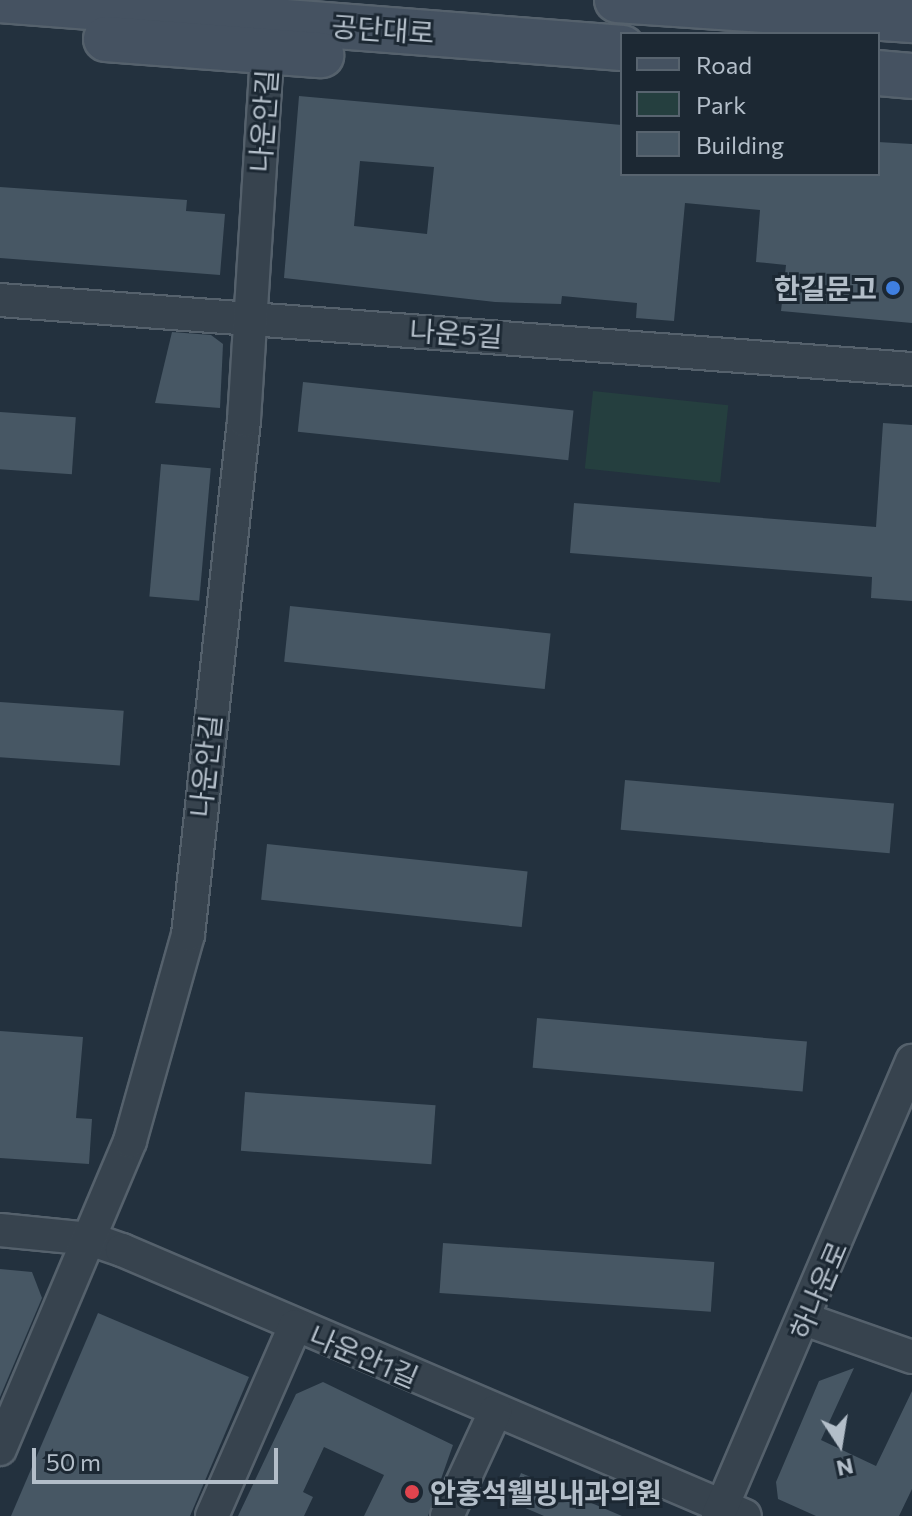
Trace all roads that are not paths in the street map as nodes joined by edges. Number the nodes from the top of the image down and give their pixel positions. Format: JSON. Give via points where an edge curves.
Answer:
{"nodes":[{"id":1,"x":0,"y":0,"type":"edge"},
{"id":2,"x":617,"y":0,"type":"edge"},
{"id":3,"x":743,"y":0,"type":"edge"},
{"id":4,"x":908,"y":19,"type":"edge"},
{"id":5,"x":0,"y":30,"type":"edge"},
{"id":6,"x":620,"y":48,"type":"edge"},
{"id":7,"x":267,"y":52,"type":"junction"},
{"id":8,"x":620,"y":62,"type":"edge"},
{"id":9,"x":880,"y":73,"type":"edge"},
{"id":10,"x":912,"y":76,"type":"edge"},
{"id":11,"x":0,"y":300,"type":"edge"},
{"id":12,"x":249,"y":317,"type":"junction"},
{"id":13,"x":912,"y":369,"type":"edge"},
{"id":14,"x":912,"y":1061,"type":"edge"},
{"id":15,"x":0,"y":1230,"type":"edge"},
{"id":16,"x":90,"y":1239,"type":"junction"},
{"id":17,"x":807,"y":1320,"type":"junction"},
{"id":18,"x":295,"y":1326,"type":"junction"},
{"id":19,"x":912,"y":1357,"type":"edge"},
{"id":20,"x":495,"y":1412,"type":"junction"},
{"id":21,"x":0,"y":1449,"type":"edge"},
{"id":22,"x":728,"y":1514,"type":"edge"},
{"id":23,"x":212,"y":1516,"type":"edge"},
{"id":24,"x":447,"y":1516,"type":"edge"}],
"edges":[{"from":1,"to":6,"type":"street","name":"공단대로"},
{"from":2,"to":4,"type":"street"},
{"from":3,"to":4,"type":"street"},
{"from":5,"to":7,"type":"street"},
{"from":7,"to":8,"type":"street"},
{"from":7,"to":12,"type":"street","name":"나운안길"},
{"from":9,"to":10,"type":"street"},
{"from":11,"to":12,"type":"street","name":"나운5길"},
{"from":12,"to":13,"type":"street","name":"나운5길"},
{"from":12,"to":16,"type":"street","name":"나운안길","via":[[188,935],[166,1031]]},
{"from":14,"to":17,"type":"street","name":"하나운로"},
{"from":15,"to":16,"type":"street","name":"나운안1길"},
{"from":16,"to":18,"type":"street","name":"나운안1길"},
{"from":16,"to":21,"type":"street","name":"나운안길"},
{"from":17,"to":19,"type":"street"},
{"from":17,"to":22,"type":"street","name":"하나운로"},
{"from":18,"to":20,"type":"street","name":"나운안1길"},
{"from":18,"to":23,"type":"street"},
{"from":20,"to":22,"type":"street","name":"나운안1길"},
{"from":20,"to":24,"type":"street"}]}
